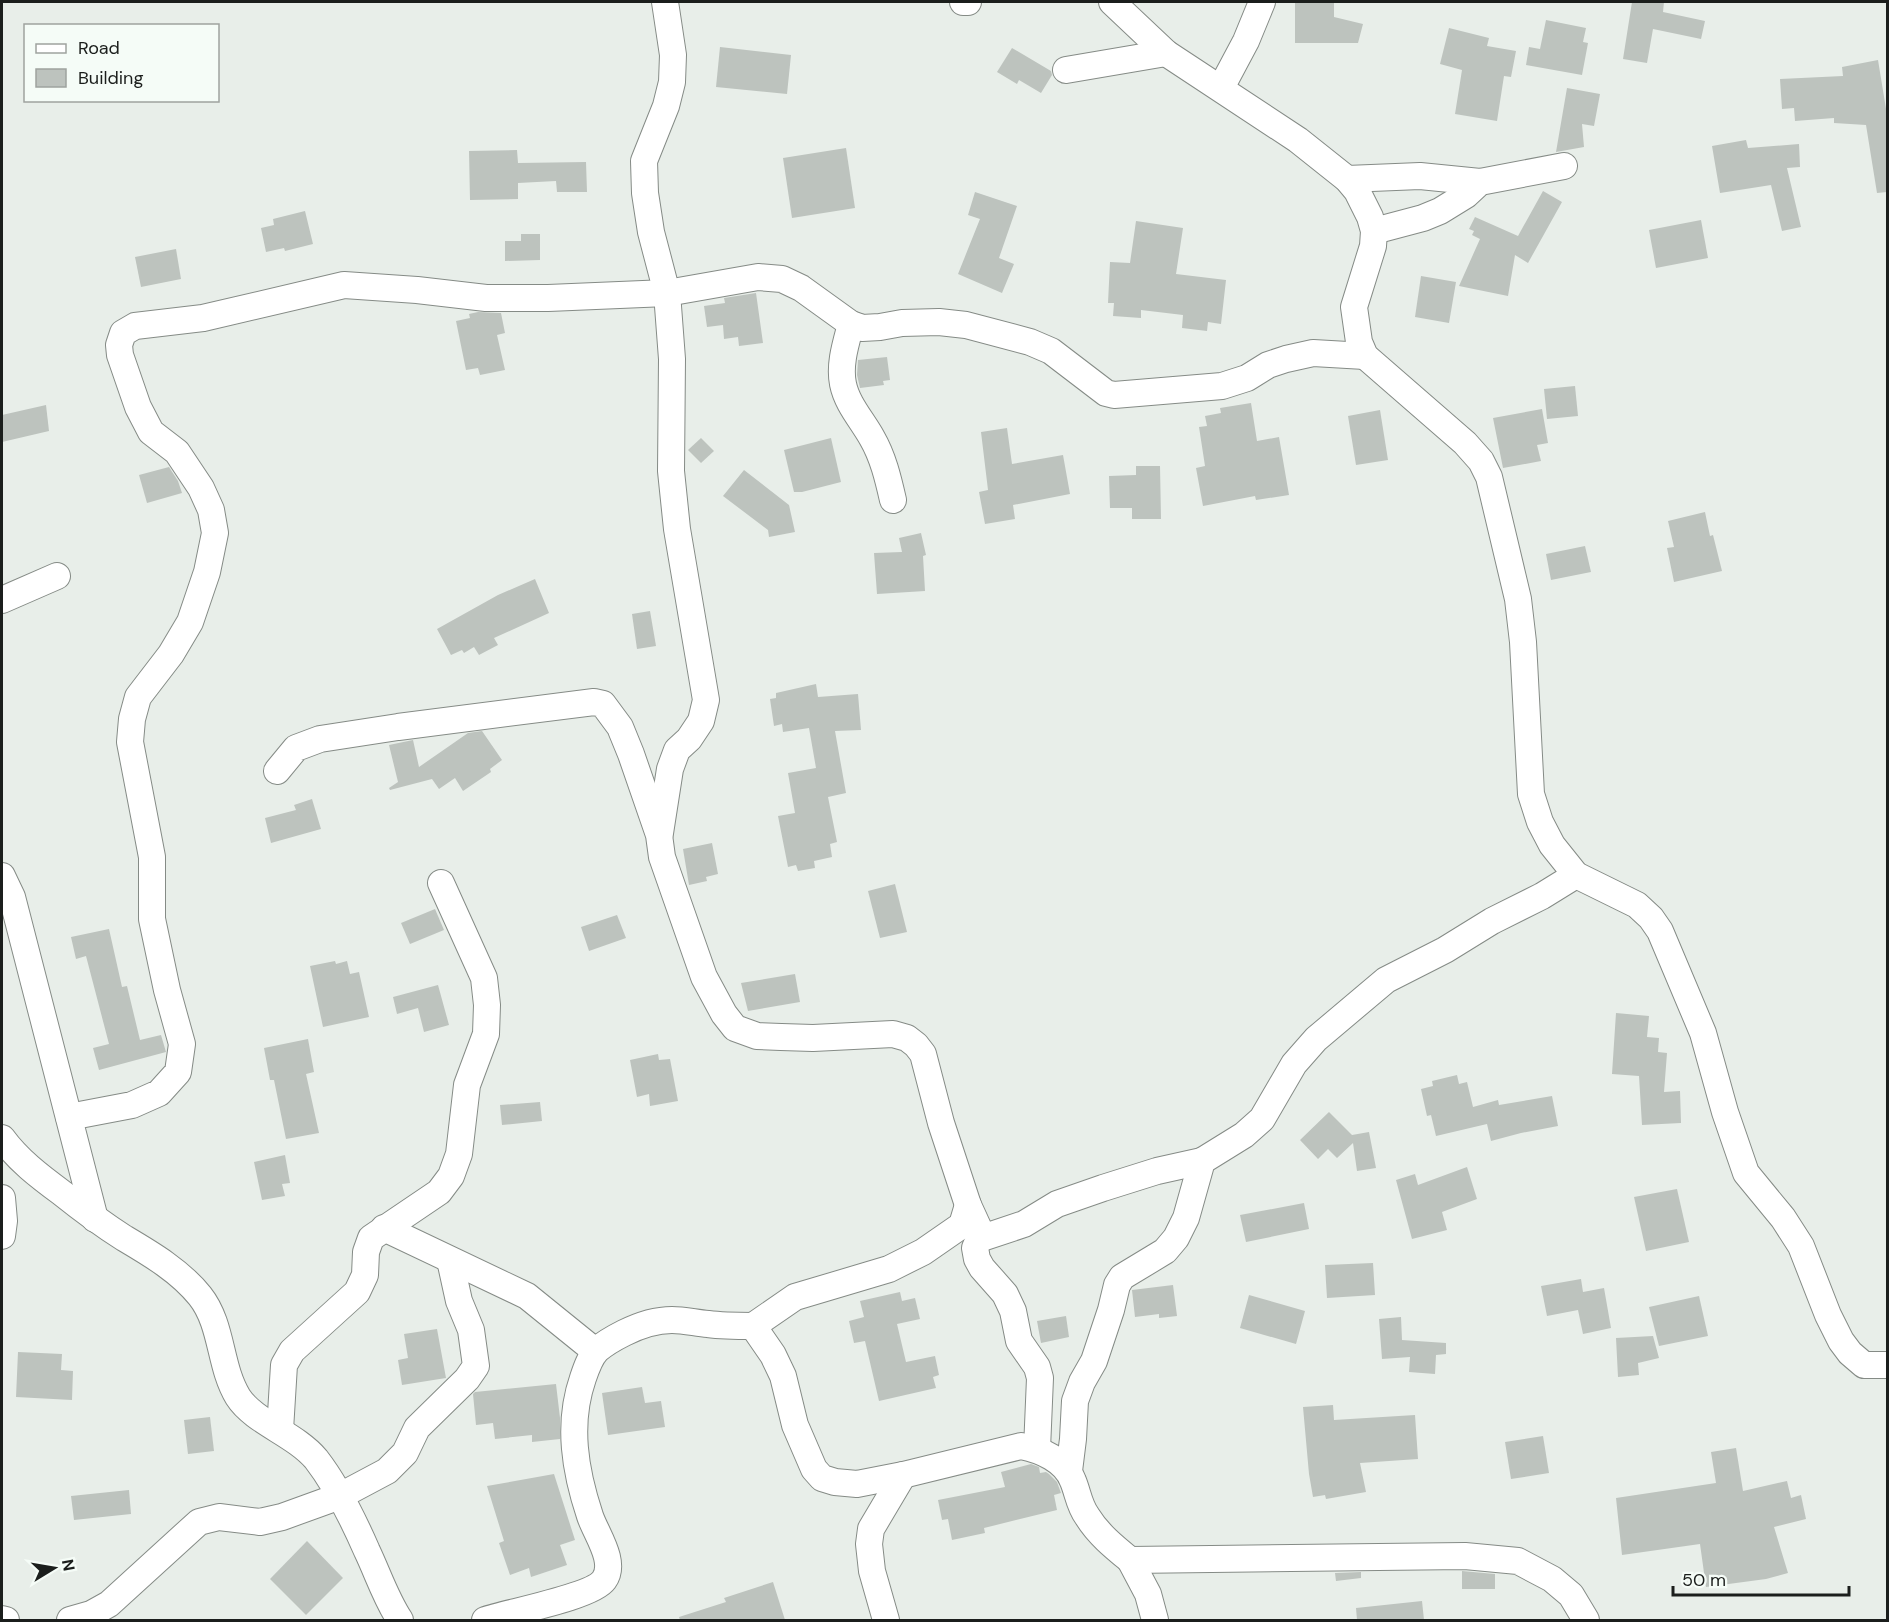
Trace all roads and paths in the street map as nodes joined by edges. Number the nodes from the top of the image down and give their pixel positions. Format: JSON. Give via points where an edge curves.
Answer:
{"nodes":[{"id":1,"x":664,"y":2,"type":"edge"},
{"id":2,"x":1112,"y":2,"type":"edge"},
{"id":3,"x":1263,"y":2,"type":"edge"},
{"id":4,"x":1166,"y":53,"type":"junction"},
{"id":5,"x":1066,"y":70,"type":"dead end"},
{"id":6,"x":1221,"y":88,"type":"junction"},
{"id":7,"x":1564,"y":166,"type":"dead end"},
{"id":8,"x":1347,"y":179,"type":"junction"},
{"id":9,"x":1480,"y":182,"type":"junction"},
{"id":10,"x":1374,"y":231,"type":"junction"},
{"id":11,"x":667,"y":293,"type":"junction"},
{"id":12,"x":851,"y":324,"type":"junction"},
{"id":13,"x":1365,"y":356,"type":"junction"},
{"id":14,"x":893,"y":500,"type":"dead end"},
{"id":15,"x":57,"y":576,"type":"dead end"},
{"id":16,"x":2,"y":600,"type":"edge"},
{"id":17,"x":277,"y":771,"type":"dead end"},
{"id":18,"x":659,"y":836,"type":"junction"},
{"id":19,"x":1576,"y":875,"type":"junction"},
{"id":20,"x":2,"y":876,"type":"edge"},
{"id":21,"x":441,"y":883,"type":"dead end"},
{"id":22,"x":69,"y":1117,"type":"junction"},
{"id":23,"x":2,"y":1137,"type":"edge"},
{"id":24,"x":1202,"y":1161,"type":"junction"},
{"id":25,"x":2,"y":1198,"type":"edge"},
{"id":26,"x":968,"y":1205,"type":"junction"},
{"id":27,"x":95,"y":1219,"type":"junction"},
{"id":28,"x":384,"y":1228,"type":"junction"},
{"id":29,"x":2,"y":1236,"type":"edge"},
{"id":30,"x":979,"y":1239,"type":"junction"},
{"id":31,"x":450,"y":1260,"type":"junction"},
{"id":32,"x":753,"y":1326,"type":"junction"},
{"id":33,"x":596,"y":1351,"type":"junction"},
{"id":34,"x":1887,"y":1365,"type":"edge"},
{"id":35,"x":1074,"y":1416,"type":"junction"},
{"id":36,"x":280,"y":1430,"type":"junction"},
{"id":37,"x":1037,"y":1443,"type":"junction"},
{"id":38,"x":1069,"y":1471,"type":"junction"},
{"id":39,"x":903,"y":1475,"type":"junction"},
{"id":40,"x":340,"y":1496,"type":"junction"},
{"id":41,"x":1130,"y":1560,"type":"junction"},
{"id":42,"x":2,"y":1619,"type":"edge"},
{"id":43,"x":6,"y":1620,"type":"edge"},
{"id":44,"x":70,"y":1620,"type":"edge"},
{"id":45,"x":400,"y":1620,"type":"edge"},
{"id":46,"x":485,"y":1620,"type":"edge"},
{"id":47,"x":886,"y":1620,"type":"edge"},
{"id":48,"x":1155,"y":1620,"type":"edge"},
{"id":49,"x":1586,"y":1620,"type":"edge"}],
"edges":[{"from":1,"to":11,"type":"street","via":[[673,55],[672,82],[644,161],[651,232]]},
{"from":2,"to":4,"type":"street"},
{"from":3,"to":6,"type":"street"},
{"from":4,"to":5,"type":"street"},
{"from":4,"to":6,"type":"street"},
{"from":6,"to":8,"type":"street"},
{"from":7,"to":9,"type":"street"},
{"from":8,"to":9,"type":"street","via":[[1420,176]]},
{"from":8,"to":10,"type":"street","via":[[1364,204]]},
{"from":9,"to":10,"type":"street","via":[[1440,211]]},
{"from":10,"to":13,"type":"street","via":[[1354,307]]},
{"from":11,"to":12,"type":"street","via":[[758,277],[782,279]]},
{"from":11,"to":18,"type":"street","via":[[672,359],[671,471],[706,699],[701,721],[677,750],[670,769]]},
{"from":11,"to":22,"type":"street","via":[[486,298],[345,285],[203,318],[135,326],[123,333],[120,355],[138,407],[151,432],[177,452],[201,488],[211,510],[214,533],[207,572],[190,622],[138,697],[130,742],[152,857],[152,919],[182,1044],[178,1072],[159,1093],[132,1105]]},
{"from":12,"to":13,"type":"street","via":[[862,328],[939,322],[1030,342],[1051,351],[1114,395],[1221,386],[1247,378],[1268,365],[1313,353]]},
{"from":12,"to":14,"type":"street","via":[[844,349],[843,385],[880,453]]},
{"from":13,"to":19,"type":"street","via":[[1465,443],[1489,477],[1518,599],[1532,794],[1552,845]]},
{"from":15,"to":16,"type":"street"},
{"from":17,"to":18,"type":"street","via":[[296,748],[320,739],[594,702],[603,704],[620,727]]},
{"from":18,"to":26,"type":"street","via":[[662,857],[704,977],[735,1028],[773,1037],[893,1034],[907,1038],[923,1054]]},
{"from":19,"to":24,"type":"street","via":[[1386,980],[1316,1039],[1294,1064],[1262,1119]]},
{"from":19,"to":34,"type":"street","via":[[1637,905],[1660,931],[1703,1033],[1746,1173],[1784,1218],[1801,1246],[1841,1341],[1864,1365]]},
{"from":20,"to":22,"type":"street","via":[[12,897]]},
{"from":21,"to":28,"type":"street","via":[[484,978],[486,1034],[467,1085],[459,1154],[451,1176],[439,1192]]},
{"from":22,"to":27,"type":"street"},
{"from":23,"to":27,"type":"street","via":[[23,1162]]},
{"from":24,"to":30,"type":"street","via":[[1103,1188],[1058,1204],[1024,1224]]},
{"from":24,"to":35,"type":"street","via":[[1186,1218],[1176,1238],[1165,1251],[1122,1277],[1117,1285],[1094,1362],[1075,1401]]},
{"from":25,"to":29,"type":"street"},
{"from":26,"to":30,"type":"street","via":[[979,1228]]},
{"from":26,"to":32,"type":"street","via":[[962,1225],[923,1252],[889,1269],[795,1298]]},
{"from":27,"to":36,"type":"street","via":[[148,1252],[200,1296],[219,1334],[237,1395],[244,1406]]},
{"from":28,"to":31,"type":"street"},
{"from":28,"to":36,"type":"street","via":[[371,1238],[365,1275],[357,1292],[292,1351],[284,1365]]},
{"from":30,"to":37,"type":"street","via":[[975,1248],[977,1259],[1005,1294],[1019,1341],[1037,1367]]},
{"from":31,"to":33,"type":"street","via":[[527,1296]]},
{"from":31,"to":40,"type":"street","via":[[459,1302],[471,1330],[476,1366],[417,1428],[405,1453],[387,1471]]},
{"from":32,"to":33,"type":"street","via":[[671,1320],[636,1327]]},
{"from":32,"to":39,"type":"street","via":[[783,1376],[795,1425],[814,1469],[822,1478],[857,1484]]},
{"from":33,"to":46,"type":"street","via":[[578,1391],[573,1434],[582,1490],[609,1570],[596,1588]]},
{"from":35,"to":37,"type":"street"},
{"from":35,"to":38,"type":"street"},
{"from":36,"to":40,"type":"street","via":[[316,1459]]},
{"from":37,"to":38,"type":"street"},
{"from":37,"to":39,"type":"street"},
{"from":38,"to":41,"type":"street","via":[[1086,1515]]},
{"from":39,"to":47,"type":"street","via":[[871,1529],[869,1544]]},
{"from":40,"to":44,"type":"street","via":[[260,1522],[219,1517],[200,1522],[109,1604]]},
{"from":40,"to":45,"type":"street"},
{"from":41,"to":48,"type":"street","via":[[1148,1594]]},
{"from":41,"to":49,"type":"street","via":[[1465,1556],[1518,1562],[1552,1579],[1570,1595]]},
{"from":42,"to":43,"type":"street"}]}
